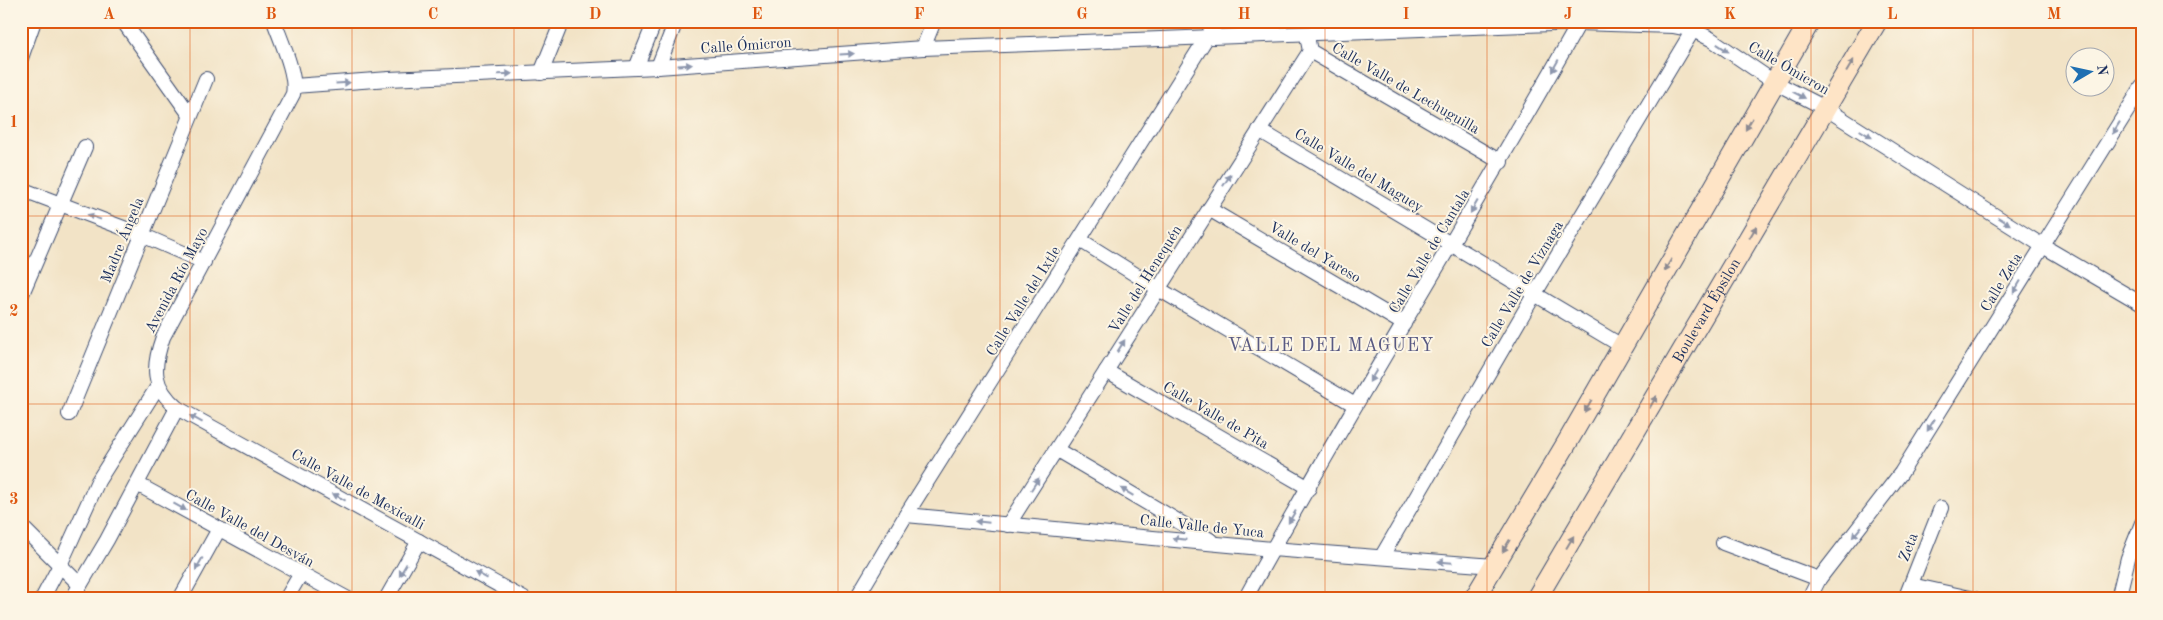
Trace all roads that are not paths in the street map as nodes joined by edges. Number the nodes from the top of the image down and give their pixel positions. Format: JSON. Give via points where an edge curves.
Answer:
{"nodes":[{"id":1,"x":34,"y":21,"type":"edge"},
{"id":2,"x":122,"y":21,"type":"edge"},
{"id":3,"x":274,"y":21,"type":"edge"},
{"id":4,"x":655,"y":21,"type":"edge"},
{"id":5,"x":676,"y":21,"type":"edge"},
{"id":6,"x":934,"y":21,"type":"edge"},
{"id":7,"x":1217,"y":21,"type":"edge"},
{"id":8,"x":1810,"y":21,"type":"edge"},
{"id":9,"x":1877,"y":21,"type":"edge"},
{"id":10,"x":561,"y":22,"type":"edge"},
{"id":11,"x":1579,"y":23,"type":"junction"},
{"id":12,"x":1693,"y":30,"type":"junction"},
{"id":13,"x":1306,"y":33,"type":"junction"},
{"id":14,"x":1208,"y":39,"type":"junction"},
{"id":15,"x":923,"y":48,"type":"junction"},
{"id":16,"x":1310,"y":50,"type":"junction"},
{"id":17,"x":21,"y":58,"type":"edge"},
{"id":18,"x":658,"y":67,"type":"junction"},
{"id":19,"x":636,"y":68,"type":"junction"},
{"id":20,"x":541,"y":73,"type":"junction"},
{"id":21,"x":206,"y":79,"type":"dead end"},
{"id":22,"x":1774,"y":82,"type":"junction"},
{"id":23,"x":294,"y":86,"type":"junction"},
{"id":24,"x":2142,"y":86,"type":"edge"},
{"id":25,"x":1825,"y":108,"type":"junction"},
{"id":26,"x":190,"y":115,"type":"junction"},
{"id":27,"x":1259,"y":130,"type":"junction"},
{"id":28,"x":85,"y":147,"type":"dead end"},
{"id":29,"x":1501,"y":162,"type":"junction"},
{"id":30,"x":21,"y":189,"type":"edge"},
{"id":31,"x":60,"y":204,"type":"junction"},
{"id":32,"x":1209,"y":209,"type":"junction"},
{"id":33,"x":142,"y":235,"type":"junction"},
{"id":34,"x":1080,"y":240,"type":"junction"},
{"id":35,"x":1452,"y":244,"type":"junction"},
{"id":36,"x":2043,"y":246,"type":"junction"},
{"id":37,"x":204,"y":262,"type":"junction"},
{"id":38,"x":1157,"y":288,"type":"junction"},
{"id":39,"x":1534,"y":295,"type":"junction"},
{"id":40,"x":21,"y":296,"type":"edge"},
{"id":41,"x":2142,"y":304,"type":"edge"},
{"id":42,"x":1404,"y":324,"type":"junction"},
{"id":43,"x":1622,"y":346,"type":"junction"},
{"id":44,"x":1106,"y":371,"type":"junction"},
{"id":45,"x":158,"y":386,"type":"junction"},
{"id":46,"x":1355,"y":405,"type":"junction"},
{"id":47,"x":177,"y":408,"type":"junction"},
{"id":48,"x":69,"y":414,"type":"dead end"},
{"id":49,"x":1057,"y":450,"type":"junction"},
{"id":50,"x":137,"y":484,"type":"junction"},
{"id":51,"x":1309,"y":488,"type":"junction"},
{"id":52,"x":1941,"y":508,"type":"dead end"},
{"id":53,"x":906,"y":515,"type":"junction"},
{"id":54,"x":2142,"y":523,"type":"edge"},
{"id":55,"x":1008,"y":525,"type":"junction"},
{"id":56,"x":21,"y":526,"type":"edge"},
{"id":57,"x":219,"y":529,"type":"junction"},
{"id":58,"x":419,"y":541,"type":"junction"},
{"id":59,"x":1215,"y":543,"type":"junction"},
{"id":60,"x":1723,"y":543,"type":"dead end"},
{"id":61,"x":1272,"y":549,"type":"junction"},
{"id":62,"x":1382,"y":556,"type":"junction"},
{"id":63,"x":60,"y":566,"type":"junction"},
{"id":64,"x":1494,"y":566,"type":"junction"},
{"id":65,"x":300,"y":574,"type":"junction"},
{"id":66,"x":1819,"y":579,"type":"junction"},
{"id":67,"x":80,"y":585,"type":"junction"},
{"id":68,"x":1911,"y":585,"type":"junction"},
{"id":69,"x":42,"y":599,"type":"edge"},
{"id":70,"x":72,"y":599,"type":"edge"},
{"id":71,"x":180,"y":599,"type":"edge"},
{"id":72,"x":286,"y":599,"type":"edge"},
{"id":73,"x":348,"y":599,"type":"edge"},
{"id":74,"x":386,"y":599,"type":"edge"},
{"id":75,"x":524,"y":599,"type":"edge"},
{"id":76,"x":856,"y":599,"type":"edge"},
{"id":77,"x":1245,"y":599,"type":"edge"},
{"id":78,"x":1474,"y":599,"type":"edge"},
{"id":79,"x":1536,"y":599,"type":"edge"},
{"id":80,"x":1809,"y":599,"type":"edge"},
{"id":81,"x":1905,"y":599,"type":"edge"},
{"id":82,"x":1974,"y":599,"type":"edge"},
{"id":83,"x":2118,"y":599,"type":"edge"}],
"edges":[{"from":1,"to":17,"type":"street"},
{"from":2,"to":26,"type":"street"},
{"from":3,"to":23,"type":"street"},
{"from":4,"to":19,"type":"street"},
{"from":5,"to":18,"type":"street"},
{"from":6,"to":15,"type":"street"},
{"from":7,"to":14,"type":"street","name":"Calle Valle del Ixtle"},
{"from":8,"to":22,"type":"street"},
{"from":25,"to":9,"type":"street","name":"Boulevard Épsilon","one_way":true},
{"from":10,"to":20,"type":"street"},
{"from":11,"to":12,"type":"street","name":"Calle Ómicron","via":[[1673,26]]},
{"from":11,"to":13,"type":"street","name":"Calle Ómicron"},
{"from":11,"to":29,"type":"street","name":"Calle Valle de Cantala","one_way":true},
{"from":12,"to":22,"type":"street","name":"Calle Ómicron","one_way":true},
{"from":12,"to":39,"type":"street","name":"Calle Valle de Viznaga"},
{"from":13,"to":14,"type":"street","name":"Calle Ómicron"},
{"from":13,"to":16,"type":"street","name":"Calle Valle de Lechuguilla"},
{"from":14,"to":15,"type":"street","name":"Calle Ómicron"},
{"from":14,"to":34,"type":"street","name":"Calle Valle del Ixtle"},
{"from":18,"to":15,"type":"street","name":"Calle Ómicron","one_way":true},
{"from":16,"to":27,"type":"street","name":"Valle del Henequén"},
{"from":16,"to":29,"type":"street","name":"Calle Valle de Lechuguilla"},
{"from":18,"to":19,"type":"street","name":"Calle Ómicron"},
{"from":19,"to":20,"type":"street","name":"Calle Ómicron"},
{"from":23,"to":20,"type":"street","name":"Calle Ómicron","one_way":true},
{"from":21,"to":26,"type":"street","name":"Madre Ángela"},
{"from":22,"to":25,"type":"street","name":"Calle Ómicron","one_way":true},
{"from":22,"to":43,"type":"street","one_way":true},
{"from":23,"to":37,"type":"street","name":"Avenida Río Mayo","via":[[290,102]]},
{"from":24,"to":36,"type":"street","name":"Calle Zeta","one_way":true},
{"from":25,"to":36,"type":"street","name":"Calle Ómicron","one_way":true},
{"from":79,"to":25,"type":"street","name":"Boulevard Épsilon","one_way":true},
{"from":26,"to":33,"type":"street","name":"Madre Ángela"},
{"from":32,"to":27,"type":"street","name":"Valle del Henequén","one_way":true},
{"from":27,"to":35,"type":"street","name":"Calle Valle del Maguey"},
{"from":28,"to":31,"type":"street"},
{"from":29,"to":35,"type":"street","name":"Calle Valle de Cantala","one_way":true},
{"from":30,"to":31,"type":"street"},
{"from":33,"to":31,"type":"street","one_way":true},
{"from":31,"to":40,"type":"street"},
{"from":32,"to":38,"type":"street","name":"Valle del Henequén"},
{"from":32,"to":42,"type":"street","name":"Valle del Yareso"},
{"from":33,"to":37,"type":"street"},
{"from":33,"to":48,"type":"street","name":"Madre Ángela"},
{"from":34,"to":38,"type":"street"},
{"from":34,"to":53,"type":"street","name":"Calle Valle del Ixtle"},
{"from":35,"to":39,"type":"street","name":"Calle Valle del Maguey"},
{"from":35,"to":42,"type":"street","name":"Calle Valle de Cantala"},
{"from":36,"to":41,"type":"street","name":"Calle Ómicron"},
{"from":36,"to":66,"type":"street","name":"Calle Zeta","one_way":true,"via":[[1887,494]]},
{"from":37,"to":45,"type":"street","name":"Avenida Río Mayo","via":[[163,337],[156,361]]},
{"from":44,"to":38,"type":"street","name":"Valle del Henequén","one_way":true},
{"from":38,"to":46,"type":"street"},
{"from":39,"to":43,"type":"street","name":"Calle Valle del Maguey"},
{"from":39,"to":62,"type":"street","name":"Calle Valle de Viznaga"},
{"from":42,"to":46,"type":"street","name":"Calle Valle de Cantala","one_way":true},
{"from":43,"to":64,"type":"street","one_way":true},
{"from":44,"to":49,"type":"street","name":"Valle del Henequén"},
{"from":44,"to":51,"type":"street","name":"Calle Valle de Pita"},
{"from":45,"to":47,"type":"street","via":[[163,396]]},
{"from":45,"to":63,"type":"street","via":[[98,480]]},
{"from":46,"to":51,"type":"street","name":"Calle Valle de Cantala"},
{"from":47,"to":50,"type":"street"},
{"from":58,"to":47,"type":"street","name":"Calle Valle de Mexicalli","one_way":true},
{"from":55,"to":49,"type":"street","name":"Valle del Henequén","one_way":true},
{"from":59,"to":49,"type":"street","one_way":true},
{"from":50,"to":57,"type":"street","name":"Calle Valle del Desván","one_way":true},
{"from":50,"to":67,"type":"street"},
{"from":51,"to":61,"type":"street","name":"Calle Valle de Cantala","one_way":true},
{"from":52,"to":68,"type":"street","name":"Zeta"},
{"from":55,"to":53,"type":"street","name":"Calle Valle de Yuca","one_way":true},
{"from":53,"to":76,"type":"street","name":"Calle Valle del Ixtle"},
{"from":54,"to":83,"type":"street","via":[[2128,558]]},
{"from":59,"to":55,"type":"street","name":"Calle Valle de Yuca","one_way":true},
{"from":56,"to":63,"type":"street"},
{"from":57,"to":65,"type":"street","name":"Calle Valle del Desván"},
{"from":57,"to":71,"type":"street","one_way":true},
{"from":58,"to":74,"type":"street","one_way":true},
{"from":75,"to":58,"type":"street","name":"Calle Valle de Mexicalli","one_way":true},
{"from":59,"to":61,"type":"street","name":"Calle Valle de Yuca"},
{"from":60,"to":66,"type":"street"},
{"from":61,"to":62,"type":"street","name":"Calle Valle de Yuca"},
{"from":61,"to":77,"type":"street","name":"Calle Valle de Cantala"},
{"from":64,"to":62,"type":"street","name":"Calle Valle de Yuca","one_way":true},
{"from":63,"to":67,"type":"street"},
{"from":63,"to":69,"type":"street"},
{"from":64,"to":78,"type":"street"},
{"from":65,"to":72,"type":"street"},
{"from":65,"to":73,"type":"street","name":"Calle Valle del Desván"},
{"from":66,"to":80,"type":"street","name":"Calle Zeta"},
{"from":67,"to":70,"type":"street"},
{"from":68,"to":81,"type":"street","name":"Zeta"},
{"from":68,"to":82,"type":"street"}]}
